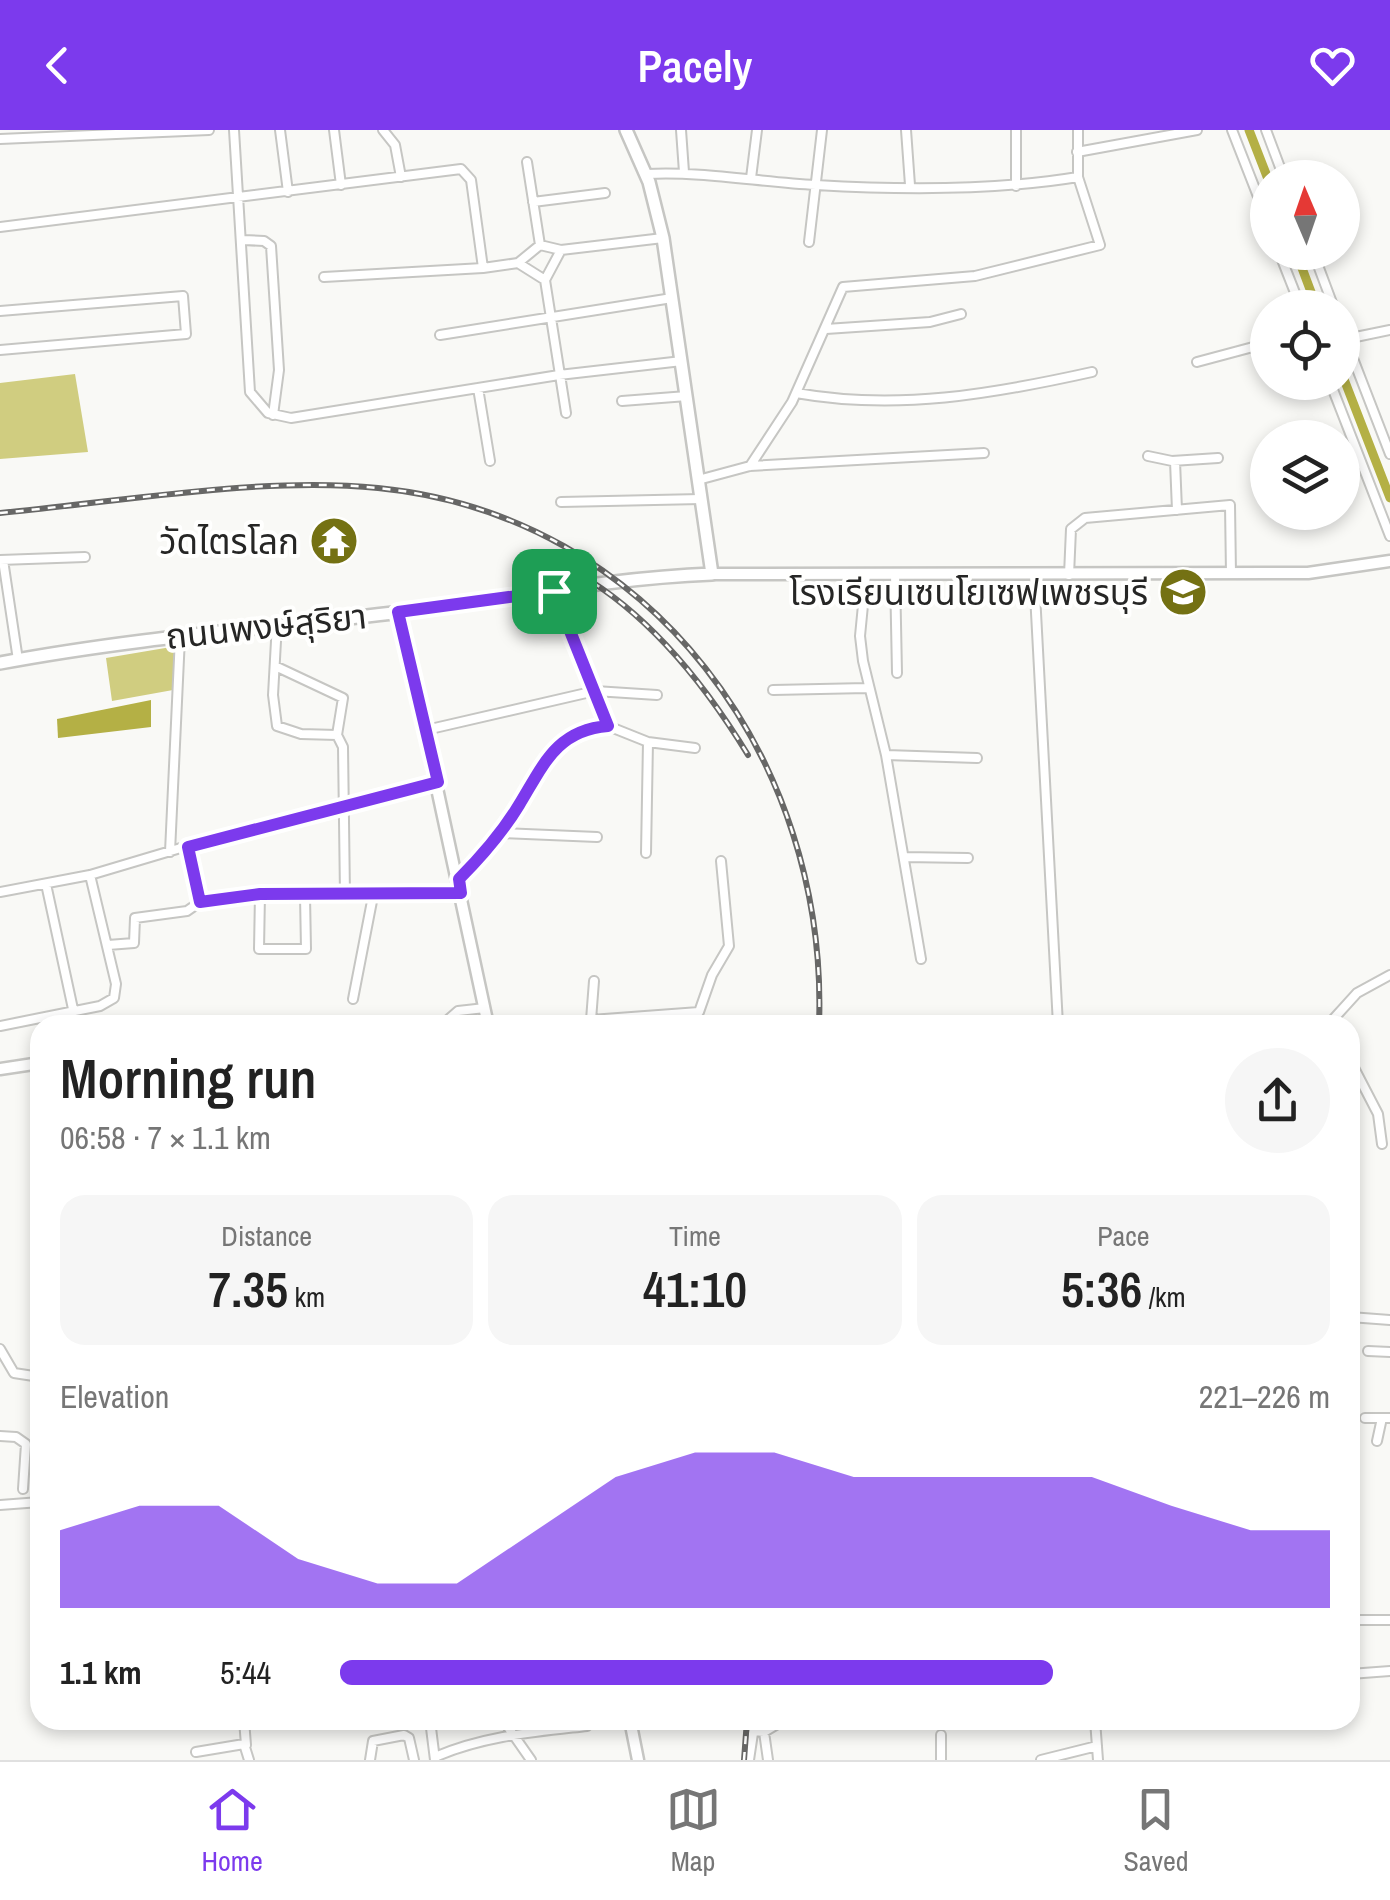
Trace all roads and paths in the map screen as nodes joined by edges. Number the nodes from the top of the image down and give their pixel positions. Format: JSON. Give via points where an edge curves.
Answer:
{"nodes":[{"id":1,"x":209,"y":130,"type":"edge"},
{"id":2,"x":234,"y":130,"type":"edge"},
{"id":3,"x":280,"y":130,"type":"edge"},
{"id":4,"x":334,"y":130,"type":"edge"},
{"id":5,"x":383,"y":130,"type":"edge"},
{"id":6,"x":626,"y":130,"type":"edge"},
{"id":7,"x":681,"y":130,"type":"edge"},
{"id":8,"x":757,"y":130,"type":"edge"},
{"id":9,"x":822,"y":130,"type":"edge"},
{"id":10,"x":906,"y":130,"type":"edge"},
{"id":11,"x":1016,"y":130,"type":"edge"},
{"id":12,"x":1078,"y":130,"type":"edge"},
{"id":13,"x":1197,"y":130,"type":"edge"},
{"id":14,"x":1232,"y":130,"type":"edge"},
{"id":15,"x":1266,"y":130,"type":"edge"},
{"id":16,"x":0,"y":139,"type":"edge"},
{"id":17,"x":1077,"y":152,"type":"junction"},
{"id":18,"x":1277,"y":160,"type":"edge"},
{"id":19,"x":528,"y":162,"type":"dead end"},
{"id":20,"x":684,"y":172,"type":"junction"},
{"id":21,"x":646,"y":174,"type":"junction"},
{"id":22,"x":1250,"y":176,"type":"edge"},
{"id":23,"x":401,"y":177,"type":"junction"},
{"id":24,"x":1078,"y":177,"type":"junction"},
{"id":25,"x":752,"y":178,"type":"junction"},
{"id":26,"x":341,"y":185,"type":"junction"},
{"id":27,"x":815,"y":185,"type":"junction"},
{"id":28,"x":910,"y":185,"type":"junction"},
{"id":29,"x":1016,"y":186,"type":"junction"},
{"id":30,"x":288,"y":192,"type":"junction"},
{"id":31,"x":605,"y":193,"type":"dead end"},
{"id":32,"x":240,"y":199,"type":"junction"},
{"id":33,"x":533,"y":202,"type":"junction"},
{"id":34,"x":0,"y":227,"type":"edge"},
{"id":35,"x":663,"y":238,"type":"junction"},
{"id":36,"x":243,"y":240,"type":"junction"},
{"id":37,"x":810,"y":242,"type":"dead end"},
{"id":38,"x":540,"y":245,"type":"junction"},
{"id":39,"x":561,"y":250,"type":"junction"},
{"id":40,"x":518,"y":263,"type":"junction"},
{"id":41,"x":482,"y":268,"type":"junction"},
{"id":42,"x":324,"y":278,"type":"dead end"},
{"id":43,"x":545,"y":280,"type":"junction"},
{"id":44,"x":672,"y":298,"type":"junction"},
{"id":45,"x":0,"y":310,"type":"edge"},
{"id":46,"x":961,"y":314,"type":"dead end"},
{"id":47,"x":550,"y":318,"type":"junction"},
{"id":48,"x":826,"y":329,"type":"junction"},
{"id":49,"x":1390,"y":330,"type":"edge"},
{"id":50,"x":1360,"y":333,"type":"edge"},
{"id":51,"x":440,"y":335,"type":"dead end"},
{"id":52,"x":1250,"y":347,"type":"edge"},
{"id":53,"x":0,"y":350,"type":"edge"},
{"id":54,"x":682,"y":361,"type":"junction"},
{"id":55,"x":1197,"y":362,"type":"dead end"},
{"id":56,"x":1092,"y":372,"type":"dead end"},
{"id":57,"x":560,"y":375,"type":"junction"},
{"id":58,"x":1360,"y":376,"type":"edge"},
{"id":59,"x":478,"y":388,"type":"junction"},
{"id":60,"x":796,"y":393,"type":"junction"},
{"id":61,"x":687,"y":396,"type":"junction"},
{"id":62,"x":1337,"y":400,"type":"edge"},
{"id":63,"x":622,"y":402,"type":"dead end"},
{"id":64,"x":566,"y":413,"type":"dead end"},
{"id":65,"x":273,"y":415,"type":"junction"},
{"id":66,"x":984,"y":453,"type":"dead end"},
{"id":67,"x":1390,"y":454,"type":"edge"},
{"id":68,"x":1148,"y":456,"type":"dead end"},
{"id":69,"x":1218,"y":458,"type":"dead end"},
{"id":70,"x":1175,"y":460,"type":"junction"},
{"id":71,"x":490,"y":461,"type":"dead end"},
{"id":72,"x":750,"y":466,"type":"junction"},
{"id":73,"x":698,"y":480,"type":"junction"},
{"id":74,"x":701,"y":499,"type":"junction"},
{"id":75,"x":562,"y":502,"type":"dead end"},
{"id":76,"x":1177,"y":510,"type":"junction"},
{"id":77,"x":1390,"y":536,"type":"edge"},
{"id":78,"x":85,"y":557,"type":"dead end"},
{"id":79,"x":2,"y":560,"type":"edge"},
{"id":80,"x":1390,"y":560,"type":"edge"},
{"id":81,"x":712,"y":574,"type":"junction"},
{"id":82,"x":866,"y":574,"type":"junction"},
{"id":83,"x":895,"y":574,"type":"junction"},
{"id":84,"x":1231,"y":574,"type":"junction"},
{"id":85,"x":1034,"y":575,"type":"junction"},
{"id":86,"x":1069,"y":575,"type":"junction"},
{"id":87,"x":554,"y":591,"type":"junction"},
{"id":88,"x":398,"y":612,"type":"junction"},
{"id":89,"x":277,"y":623,"type":"junction"},
{"id":90,"x":180,"y":634,"type":"junction"},
{"id":91,"x":18,"y":660,"type":"junction"},
{"id":92,"x":0,"y":663,"type":"edge"},
{"id":93,"x":275,"y":666,"type":"junction"},
{"id":94,"x":897,"y":674,"type":"dead end"},
{"id":95,"x":867,"y":688,"type":"junction"},
{"id":96,"x":773,"y":690,"type":"dead end"},
{"id":97,"x":595,"y":691,"type":"junction"},
{"id":98,"x":657,"y":695,"type":"dead end"},
{"id":99,"x":608,"y":726,"type":"junction"},
{"id":100,"x":426,"y":730,"type":"junction"},
{"id":101,"x":336,"y":734,"type":"junction"},
{"id":102,"x":648,"y":742,"type":"junction"},
{"id":103,"x":696,"y":748,"type":"dead end"},
{"id":104,"x":886,"y":755,"type":"junction"},
{"id":105,"x":977,"y":758,"type":"dead end"},
{"id":106,"x":438,"y":782,"type":"junction"},
{"id":107,"x":346,"y":804,"type":"junction"},
{"id":108,"x":500,"y":832,"type":"junction"},
{"id":109,"x":597,"y":837,"type":"dead end"},
{"id":110,"x":188,"y":847,"type":"junction"},
{"id":111,"x":170,"y":852,"type":"junction"},
{"id":112,"x":646,"y":853,"type":"dead end"},
{"id":113,"x":904,"y":858,"type":"junction"},
{"id":114,"x":968,"y":858,"type":"dead end"},
{"id":115,"x":721,"y":862,"type":"dead end"},
{"id":116,"x":90,"y":875,"type":"junction"},
{"id":117,"x":459,"y":879,"type":"junction"},
{"id":118,"x":46,"y":884,"type":"junction"},
{"id":119,"x":0,"y":892,"type":"edge"},
{"id":120,"x":461,"y":893,"type":"junction"},
{"id":121,"x":260,"y":894,"type":"junction"},
{"id":122,"x":345,"y":895,"type":"junction"},
{"id":123,"x":305,"y":896,"type":"junction"},
{"id":124,"x":373,"y":896,"type":"junction"},
{"id":125,"x":200,"y":902,"type":"junction"},
{"id":126,"x":108,"y":946,"type":"junction"},
{"id":127,"x":921,"y":959,"type":"dead end"},
{"id":128,"x":1390,"y":974,"type":"edge"},
{"id":129,"x":594,"y":981,"type":"dead end"},
{"id":130,"x":353,"y":999,"type":"dead end"},
{"id":131,"x":484,"y":1008,"type":"junction"},
{"id":132,"x":72,"y":1009,"type":"junction"},
{"id":133,"x":47,"y":1015,"type":"edge"},
{"id":134,"x":453,"y":1015,"type":"edge"},
{"id":135,"x":486,"y":1015,"type":"edge"},
{"id":136,"x":592,"y":1015,"type":"edge"},
{"id":137,"x":670,"y":1015,"type":"edge"},
{"id":138,"x":1057,"y":1015,"type":"edge"},
{"id":139,"x":1339,"y":1015,"type":"edge"},
{"id":140,"x":30,"y":1019,"type":"edge"},
{"id":141,"x":0,"y":1026,"type":"edge"},
{"id":142,"x":30,"y":1064,"type":"edge"},
{"id":143,"x":0,"y":1069,"type":"edge"},
{"id":144,"x":1360,"y":1079,"type":"edge"},
{"id":145,"x":1382,"y":1144,"type":"dead end"},
{"id":146,"x":1360,"y":1318,"type":"edge"},
{"id":147,"x":1390,"y":1320,"type":"edge"},
{"id":148,"x":0,"y":1348,"type":"edge"},
{"id":149,"x":1368,"y":1351,"type":"dead end"},
{"id":150,"x":1390,"y":1352,"type":"edge"},
{"id":151,"x":30,"y":1376,"type":"edge"},
{"id":152,"x":1365,"y":1418,"type":"dead end"},
{"id":153,"x":1386,"y":1418,"type":"edge"},
{"id":154,"x":0,"y":1436,"type":"edge"},
{"id":155,"x":1377,"y":1440,"type":"dead end"},
{"id":156,"x":26,"y":1444,"type":"junction"},
{"id":157,"x":30,"y":1444,"type":"edge"},
{"id":158,"x":22,"y":1489,"type":"dead end"},
{"id":159,"x":30,"y":1503,"type":"edge"},
{"id":160,"x":0,"y":1505,"type":"edge"},
{"id":161,"x":1360,"y":1620,"type":"edge"},
{"id":162,"x":1390,"y":1620,"type":"edge"},
{"id":163,"x":1390,"y":1672,"type":"edge"},
{"id":164,"x":1360,"y":1674,"type":"edge"},
{"id":165,"x":245,"y":1730,"type":"edge"},
{"id":166,"x":431,"y":1730,"type":"edge"},
{"id":167,"x":510,"y":1730,"type":"edge"},
{"id":168,"x":550,"y":1730,"type":"edge"},
{"id":169,"x":632,"y":1730,"type":"edge"},
{"id":170,"x":763,"y":1730,"type":"edge"},
{"id":171,"x":1096,"y":1730,"type":"edge"},
{"id":172,"x":759,"y":1732,"type":"junction"},
{"id":173,"x":513,"y":1734,"type":"junction"},
{"id":174,"x":941,"y":1735,"type":"dead end"},
{"id":175,"x":246,"y":1746,"type":"junction"},
{"id":176,"x":1097,"y":1746,"type":"junction"},
{"id":177,"x":196,"y":1752,"type":"dead end"},
{"id":178,"x":435,"y":1759,"type":"edge"},
{"id":179,"x":249,"y":1760,"type":"edge"},
{"id":180,"x":370,"y":1760,"type":"edge"},
{"id":181,"x":414,"y":1760,"type":"edge"},
{"id":182,"x":531,"y":1760,"type":"edge"},
{"id":183,"x":638,"y":1760,"type":"edge"},
{"id":184,"x":749,"y":1760,"type":"edge"},
{"id":185,"x":768,"y":1760,"type":"edge"},
{"id":186,"x":941,"y":1760,"type":"edge"},
{"id":187,"x":1041,"y":1760,"type":"edge"},
{"id":188,"x":1098,"y":1760,"type":"edge"}],
"edges":[{"from":1,"to":16,"type":"street"},
{"from":2,"to":32,"type":"street"},
{"from":3,"to":30,"type":"street"},
{"from":4,"to":26,"type":"street"},
{"from":5,"to":23,"type":"street","via":[[395,146]]},
{"from":6,"to":21,"type":"main road"},
{"from":7,"to":20,"type":"street"},
{"from":8,"to":25,"type":"street"},
{"from":9,"to":27,"type":"street"},
{"from":10,"to":28,"type":"street"},
{"from":11,"to":29,"type":"street"},
{"from":12,"to":17,"type":"street"},
{"from":13,"to":17,"type":"street"},
{"from":14,"to":22,"type":"street"},
{"from":15,"to":18,"type":"street"},
{"from":17,"to":24,"type":"street"},
{"from":19,"to":33,"type":"street"},
{"from":20,"to":21,"type":"street"},
{"from":20,"to":25,"type":"street"},
{"from":21,"to":35,"type":"main road"},
{"from":23,"to":26,"type":"street"},
{"from":23,"to":41,"type":"street","via":[[460,169],[471,180]]},
{"from":24,"to":29,"type":"street"},
{"from":24,"to":48,"type":"street","via":[[1100,245],[974,276],[843,287]]},
{"from":25,"to":27,"type":"street"},
{"from":26,"to":30,"type":"street"},
{"from":27,"to":28,"type":"street"},
{"from":27,"to":37,"type":"street"},
{"from":28,"to":29,"type":"street"},
{"from":30,"to":32,"type":"street"},
{"from":31,"to":33,"type":"street"},
{"from":32,"to":34,"type":"street"},
{"from":32,"to":36,"type":"street"},
{"from":33,"to":38,"type":"street"},
{"from":35,"to":39,"type":"street"},
{"from":35,"to":44,"type":"main road"},
{"from":36,"to":65,"type":"street","via":[[250,392]]},
{"from":36,"to":65,"type":"street","via":[[270,246],[279,370]]},
{"from":38,"to":39,"type":"street"},
{"from":38,"to":40,"type":"street"},
{"from":39,"to":43,"type":"street"},
{"from":40,"to":41,"type":"street"},
{"from":40,"to":43,"type":"street"},
{"from":41,"to":42,"type":"street"},
{"from":43,"to":47,"type":"street"},
{"from":44,"to":47,"type":"street"},
{"from":44,"to":54,"type":"main road"},
{"from":45,"to":53,"type":"street","via":[[183,296],[186,334]]},
{"from":46,"to":48,"type":"street"},
{"from":47,"to":51,"type":"street"},
{"from":47,"to":57,"type":"street"},
{"from":48,"to":60,"type":"street"},
{"from":49,"to":50,"type":"street"},
{"from":52,"to":55,"type":"street"},
{"from":54,"to":57,"type":"street"},
{"from":54,"to":61,"type":"main road"},
{"from":56,"to":60,"type":"street","via":[[928,400],[843,401]]},
{"from":57,"to":59,"type":"street"},
{"from":57,"to":64,"type":"street"},
{"from":58,"to":67,"type":"street"},
{"from":59,"to":65,"type":"street","via":[[290,418]]},
{"from":59,"to":71,"type":"street"},
{"from":60,"to":72,"type":"street"},
{"from":61,"to":63,"type":"street"},
{"from":61,"to":73,"type":"main road"},
{"from":62,"to":77,"type":"street"},
{"from":66,"to":72,"type":"street"},
{"from":68,"to":70,"type":"street"},
{"from":69,"to":70,"type":"street"},
{"from":70,"to":76,"type":"street"},
{"from":72,"to":73,"type":"street"},
{"from":73,"to":74,"type":"main road"},
{"from":74,"to":75,"type":"street"},
{"from":74,"to":81,"type":"main road"},
{"from":76,"to":84,"type":"street","via":[[1230,505]]},
{"from":76,"to":86,"type":"street","via":[[1074,524]]},
{"from":78,"to":79,"type":"street"},
{"from":79,"to":91,"type":"street"},
{"from":80,"to":84,"type":"street","via":[[1308,573]]},
{"from":81,"to":82,"type":"street"},
{"from":81,"to":87,"type":"main road","name":"ถนนพงษ์สุริยา"},
{"from":82,"to":83,"type":"street"},
{"from":82,"to":95,"type":"street","via":[[860,636]]},
{"from":83,"to":85,"type":"street"},
{"from":83,"to":94,"type":"street"},
{"from":84,"to":86,"type":"street"},
{"from":85,"to":86,"type":"street"},
{"from":85,"to":138,"type":"street"},
{"from":87,"to":88,"type":"main road","name":"ถนนพงษ์สุริยา"},
{"from":87,"to":97,"type":"street"},
{"from":88,"to":89,"type":"main road","name":"ถนนพงษ์สุริยา"},
{"from":88,"to":100,"type":"street"},
{"from":89,"to":90,"type":"main road","name":"ถนนพงษ์สุริยา"},
{"from":89,"to":93,"type":"street"},
{"from":90,"to":91,"type":"main road","name":"ถนนพงษ์สุริยา"},
{"from":90,"to":111,"type":"street"},
{"from":91,"to":92,"type":"main road","name":"ถนนพงษ์สุริยา"},
{"from":93,"to":101,"type":"street","via":[[343,698]]},
{"from":93,"to":101,"type":"street","via":[[280,728]]},
{"from":95,"to":96,"type":"street"},
{"from":95,"to":104,"type":"street"},
{"from":97,"to":98,"type":"street"},
{"from":97,"to":99,"type":"street"},
{"from":97,"to":100,"type":"street"},
{"from":99,"to":102,"type":"street"},
{"from":99,"to":108,"type":"street","via":[[562,740]]},
{"from":100,"to":106,"type":"street"},
{"from":101,"to":107,"type":"street","via":[[345,758]]},
{"from":102,"to":103,"type":"street"},
{"from":102,"to":112,"type":"street"},
{"from":104,"to":105,"type":"street"},
{"from":104,"to":113,"type":"street"},
{"from":106,"to":107,"type":"street"},
{"from":106,"to":117,"type":"street"},
{"from":107,"to":110,"type":"street"},
{"from":107,"to":122,"type":"street"},
{"from":108,"to":109,"type":"street"},
{"from":108,"to":117,"type":"street"},
{"from":110,"to":111,"type":"street"},
{"from":110,"to":125,"type":"street"},
{"from":111,"to":116,"type":"street"},
{"from":113,"to":114,"type":"street"},
{"from":113,"to":127,"type":"street"},
{"from":115,"to":137,"type":"street","via":[[729,946],[699,1012]]},
{"from":116,"to":118,"type":"street"},
{"from":116,"to":126,"type":"street"},
{"from":117,"to":120,"type":"street"},
{"from":118,"to":119,"type":"street"},
{"from":118,"to":132,"type":"street"},
{"from":120,"to":124,"type":"street"},
{"from":120,"to":131,"type":"street"},
{"from":121,"to":123,"type":"street"},
{"from":121,"to":123,"type":"street","via":[[258,948],[300,950],[307,943]]},
{"from":121,"to":125,"type":"street"},
{"from":122,"to":123,"type":"street"},
{"from":122,"to":124,"type":"street"},
{"from":124,"to":130,"type":"street"},
{"from":125,"to":126,"type":"street","via":[[135,918],[135,942]]},
{"from":126,"to":132,"type":"street","via":[[114,998]]},
{"from":128,"to":139,"type":"street","via":[[1358,992]]},
{"from":129,"to":136,"type":"street"},
{"from":131,"to":134,"type":"street"},
{"from":131,"to":135,"type":"street"},
{"from":132,"to":133,"type":"street"},
{"from":140,"to":141,"type":"street"},
{"from":142,"to":143,"type":"street"},
{"from":144,"to":145,"type":"street","via":[[1378,1114]]},
{"from":146,"to":147,"type":"street"},
{"from":148,"to":151,"type":"street","via":[[14,1373]]},
{"from":149,"to":150,"type":"street"},
{"from":152,"to":153,"type":"street"},
{"from":153,"to":155,"type":"street"},
{"from":154,"to":156,"type":"street"},
{"from":156,"to":157,"type":"street"},
{"from":156,"to":158,"type":"street"},
{"from":159,"to":160,"type":"street"},
{"from":161,"to":162,"type":"street"},
{"from":163,"to":164,"type":"street"},
{"from":165,"to":175,"type":"street"},
{"from":166,"to":178,"type":"street"},
{"from":167,"to":173,"type":"street"},
{"from":168,"to":173,"type":"street"},
{"from":169,"to":183,"type":"street"},
{"from":170,"to":172,"type":"street"},
{"from":171,"to":176,"type":"street"},
{"from":172,"to":184,"type":"street"},
{"from":172,"to":185,"type":"street"},
{"from":173,"to":178,"type":"street"},
{"from":173,"to":182,"type":"street"},
{"from":174,"to":186,"type":"street"},
{"from":175,"to":177,"type":"street"},
{"from":175,"to":179,"type":"street"},
{"from":176,"to":187,"type":"street"},
{"from":176,"to":188,"type":"street"},
{"from":180,"to":181,"type":"street","via":[[373,1742],[404,1735]]}]}
